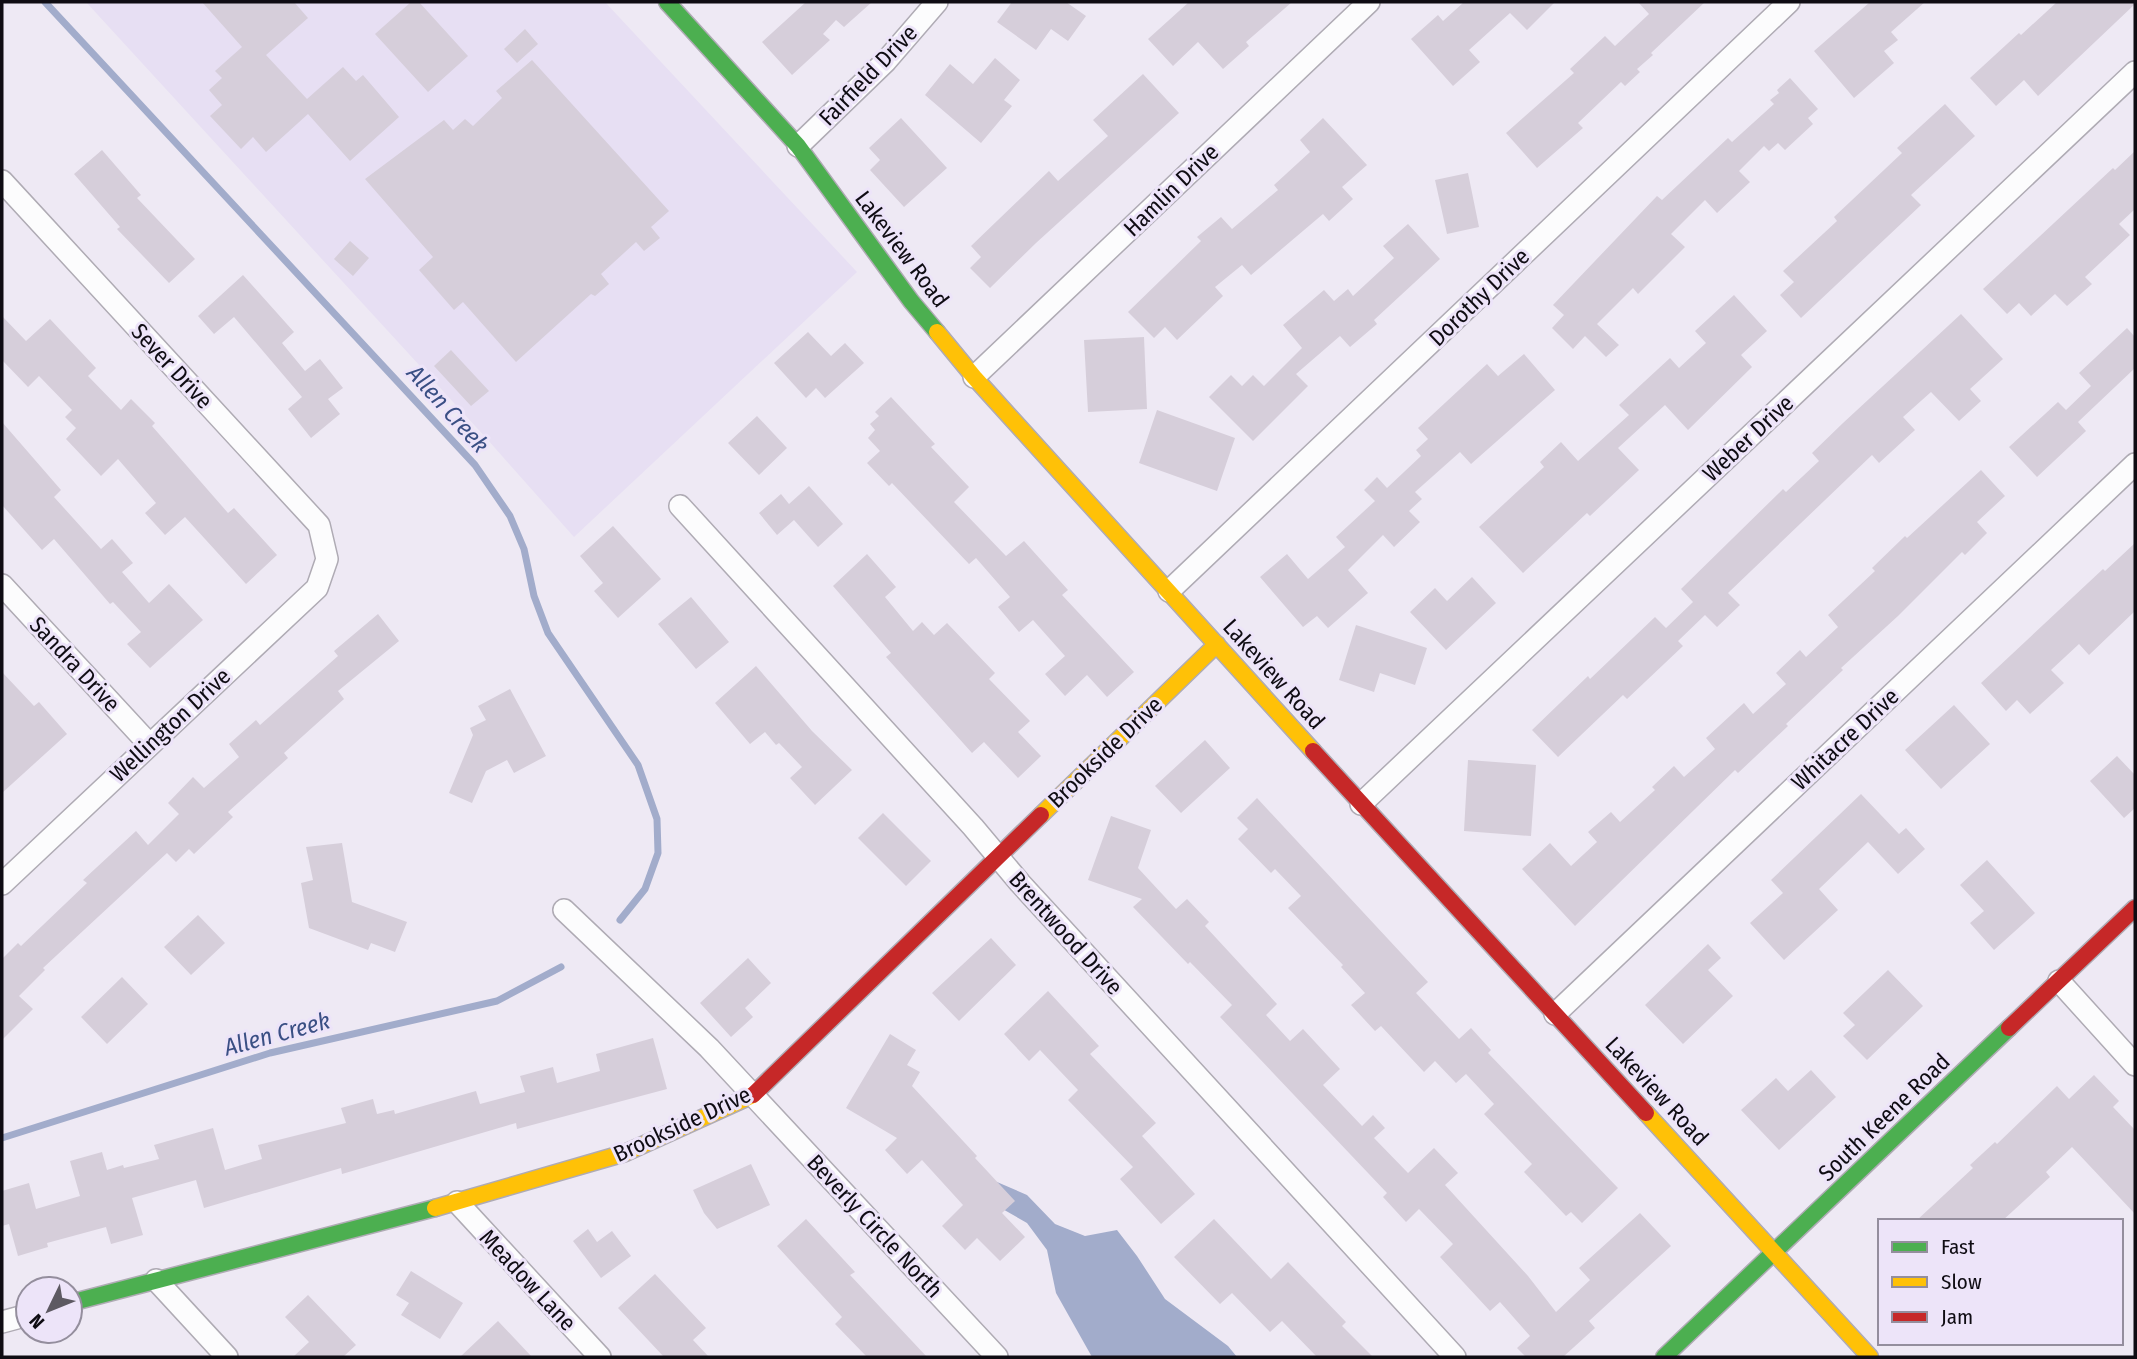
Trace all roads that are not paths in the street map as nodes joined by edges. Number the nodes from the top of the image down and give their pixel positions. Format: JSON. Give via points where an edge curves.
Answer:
{"nodes":[{"id":1,"x":667,"y":2,"type":"edge"},
{"id":2,"x":937,"y":2,"type":"edge"},
{"id":3,"x":1369,"y":2,"type":"edge"},
{"id":4,"x":1789,"y":2,"type":"edge"},
{"id":5,"x":2135,"y":72,"type":"edge"},
{"id":6,"x":798,"y":146,"type":"junction"},
{"id":7,"x":2,"y":181,"type":"edge"},
{"id":8,"x":974,"y":377,"type":"junction"},
{"id":9,"x":2135,"y":464,"type":"edge"},
{"id":10,"x":680,"y":506,"type":"dead end"},
{"id":11,"x":327,"y":559,"type":"joint"},
{"id":12,"x":2,"y":584,"type":"edge"},
{"id":13,"x":1169,"y":592,"type":"junction"},
{"id":14,"x":1217,"y":644,"type":"junction"},
{"id":15,"x":149,"y":744,"type":"junction"},
{"id":16,"x":1361,"y":804,"type":"junction"},
{"id":17,"x":997,"y":856,"type":"junction"},
{"id":18,"x":2,"y":884,"type":"edge"},
{"id":19,"x":2135,"y":908,"type":"edge"},
{"id":20,"x":564,"y":910,"type":"dead end"},
{"id":21,"x":2059,"y":981,"type":"junction"},
{"id":22,"x":1555,"y":1014,"type":"junction"},
{"id":23,"x":2135,"y":1065,"type":"edge"},
{"id":24,"x":754,"y":1094,"type":"junction"},
{"id":25,"x":457,"y":1202,"type":"junction"},
{"id":26,"x":1775,"y":1253,"type":"junction"},
{"id":27,"x":156,"y":1280,"type":"junction"},
{"id":28,"x":84,"y":1299,"type":"edge"},
{"id":29,"x":227,"y":1357,"type":"edge"},
{"id":30,"x":600,"y":1357,"type":"edge"},
{"id":31,"x":997,"y":1357,"type":"edge"},
{"id":32,"x":1455,"y":1357,"type":"edge"},
{"id":33,"x":1664,"y":1357,"type":"edge"},
{"id":34,"x":1870,"y":1357,"type":"edge"}],
"edges":[{"from":1,"to":6,"type":"street","name":"Lakeview Road"},
{"from":2,"to":6,"type":"street","name":"Fairfield Drive","via":[[886,61]]},
{"from":3,"to":8,"type":"street","name":"Hamlin Drive"},
{"from":4,"to":13,"type":"street","name":"Dorothy Drive"},
{"from":5,"to":16,"type":"street","name":"Weber Drive"},
{"from":6,"to":8,"type":"street","name":"Lakeview Road","via":[[911,301]]},
{"from":7,"to":11,"type":"street","name":"Sever Drive","via":[[319,525]]},
{"from":8,"to":13,"type":"street","name":"Lakeview Road"},
{"from":9,"to":22,"type":"street","name":"Whitacre Drive"},
{"from":10,"to":17,"type":"street","name":"Brentwood Drive"},
{"from":11,"to":15,"type":"street","name":"Wellington Drive","via":[[317,588]]},
{"from":12,"to":15,"type":"street","name":"Sandra Drive"},
{"from":13,"to":14,"type":"street","name":"Lakeview Road"},
{"from":14,"to":16,"type":"street","name":"Lakeview Road"},
{"from":14,"to":17,"type":"street","name":"Brookside Drive"},
{"from":15,"to":18,"type":"street","name":"Wellington Drive"},
{"from":16,"to":22,"type":"street","name":"Lakeview Road"},
{"from":17,"to":24,"type":"street","name":"Brookside Drive"},
{"from":17,"to":32,"type":"street","name":"Brentwood Drive"},
{"from":19,"to":21,"type":"street","name":"South Keene Road"},
{"from":20,"to":24,"type":"street","name":"Beverly Circle North"},
{"from":21,"to":23,"type":"street"},
{"from":21,"to":26,"type":"street","name":"South Keene Road"},
{"from":22,"to":26,"type":"street","name":"Lakeview Road"},
{"from":24,"to":25,"type":"street","name":"Brookside Drive","via":[[625,1153]]},
{"from":24,"to":31,"type":"street","name":"Beverly Circle North"},
{"from":25,"to":27,"type":"street","name":"Brookside Drive"},
{"from":25,"to":30,"type":"street","name":"Meadow Lane"},
{"from":26,"to":33,"type":"street","name":"South Keene Road"},
{"from":26,"to":34,"type":"street","name":"Lakeview Road"},
{"from":27,"to":28,"type":"street","name":"Brookside Drive"},
{"from":27,"to":29,"type":"street"}]}
